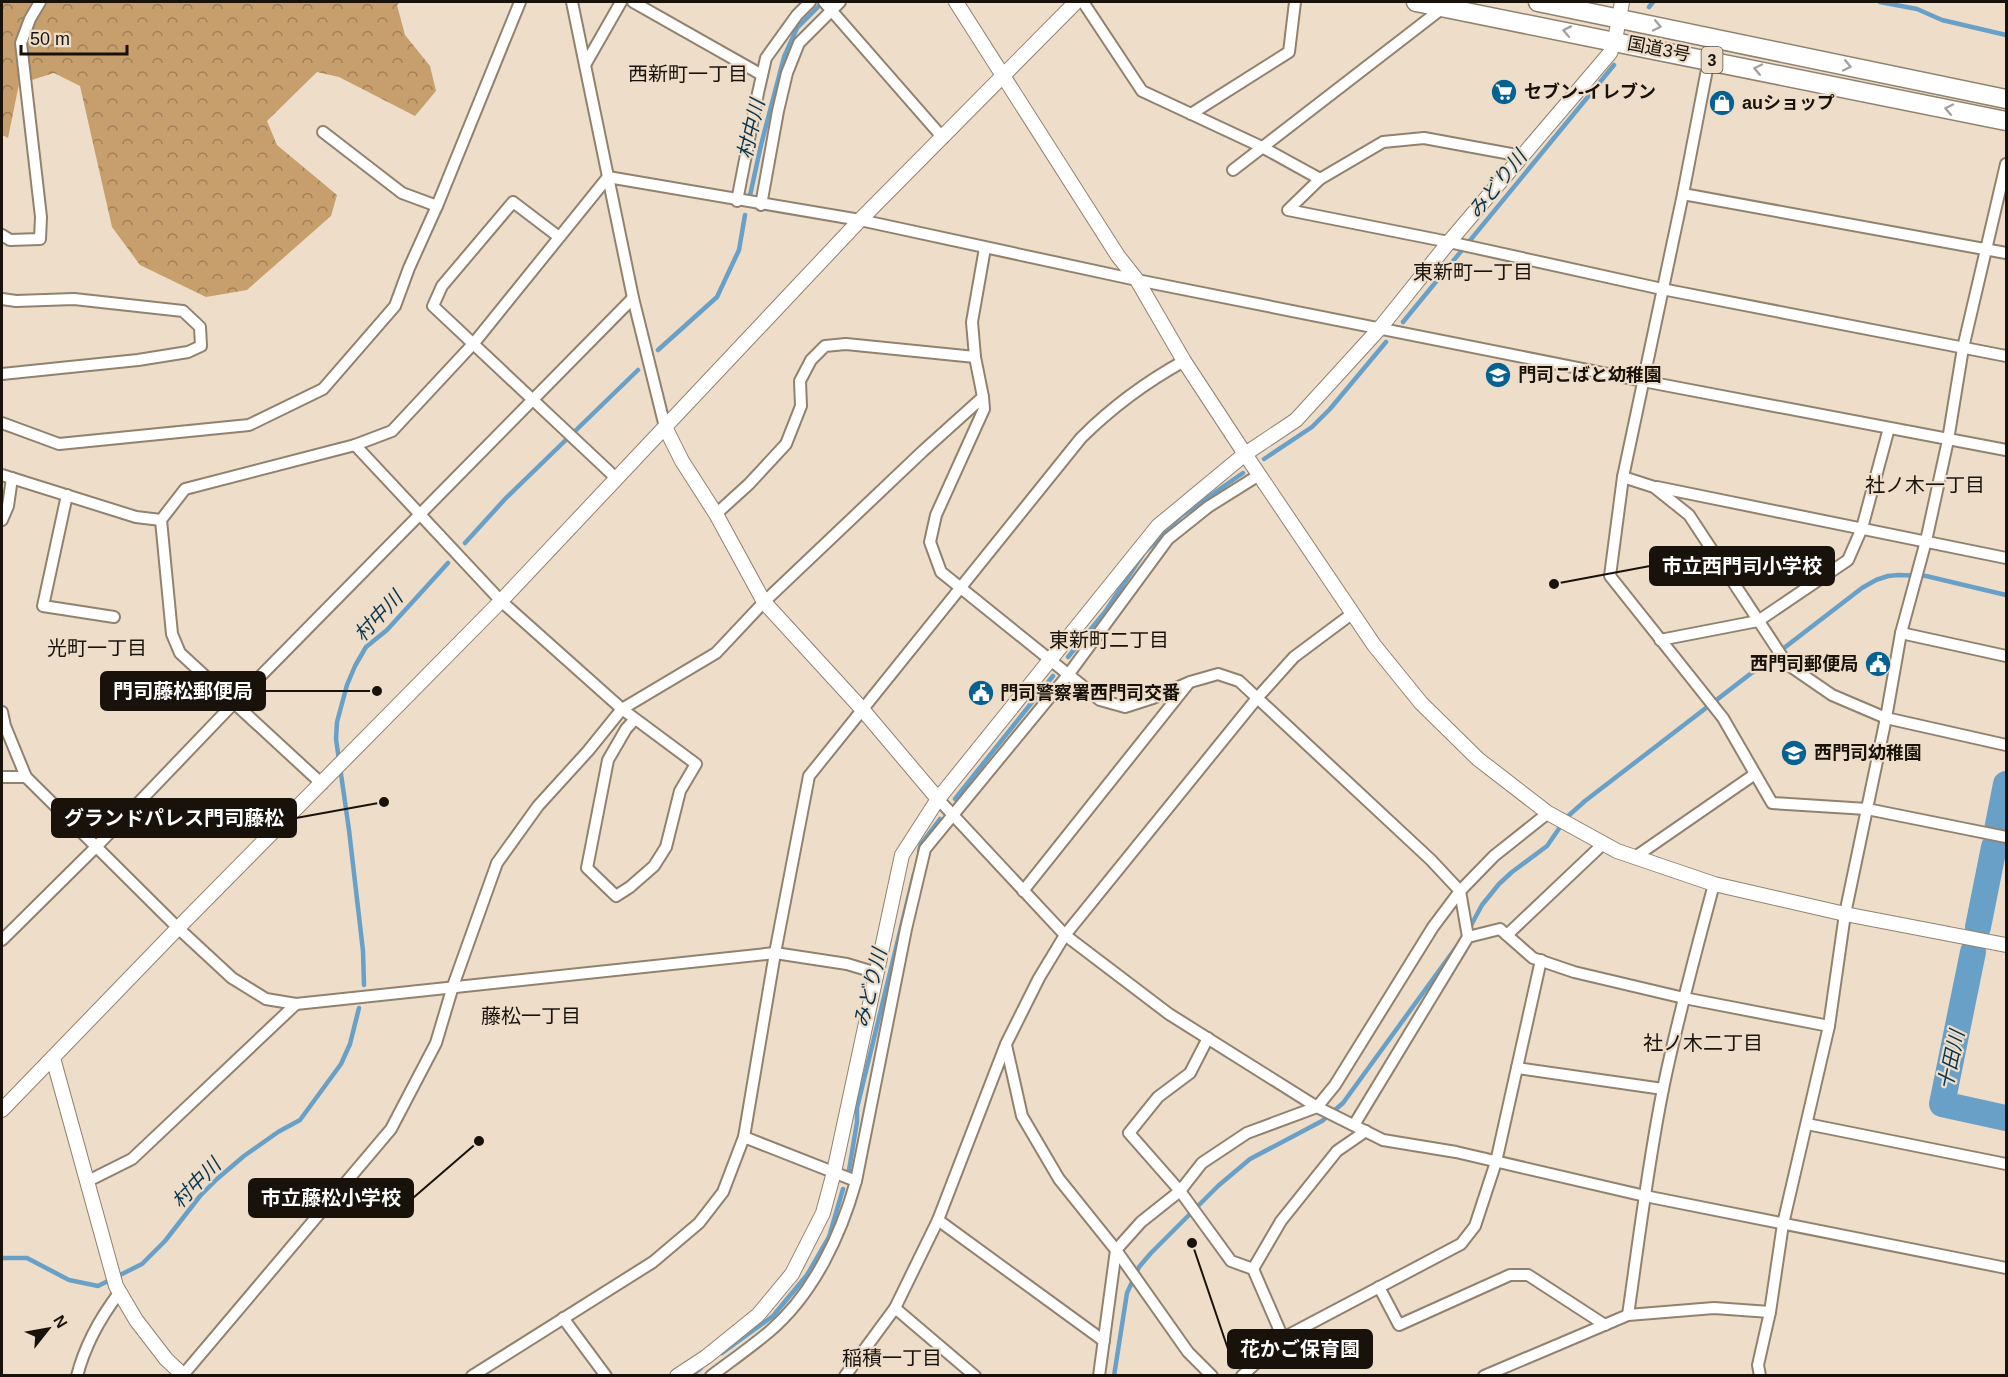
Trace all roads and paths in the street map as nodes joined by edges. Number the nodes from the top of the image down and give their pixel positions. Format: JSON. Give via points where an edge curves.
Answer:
{"nodes":[{"id":1,"x":40,"y":2,"type":"edge"},
{"id":2,"x":520,"y":2,"type":"edge"},
{"id":3,"x":572,"y":2,"type":"edge"},
{"id":4,"x":621,"y":2,"type":"edge"},
{"id":5,"x":633,"y":2,"type":"edge"},
{"id":6,"x":810,"y":2,"type":"edge"},
{"id":7,"x":840,"y":2,"type":"edge"},
{"id":8,"x":957,"y":2,"type":"edge"},
{"id":9,"x":1076,"y":2,"type":"edge"},
{"id":10,"x":1083,"y":2,"type":"edge"},
{"id":11,"x":1295,"y":2,"type":"edge"},
{"id":12,"x":1416,"y":2,"type":"edge"},
{"id":13,"x":1538,"y":2,"type":"edge"},
{"id":14,"x":828,"y":5,"type":"edge"},
{"id":15,"x":1444,"y":7,"type":"junction"},
{"id":16,"x":1621,"y":10,"type":"edge"},
{"id":17,"x":1615,"y":40,"type":"junction"},
{"id":18,"x":1709,"y":59,"type":"junction"},
{"id":19,"x":585,"y":65,"type":"junction"},
{"id":20,"x":762,"y":75,"type":"junction"},
{"id":21,"x":1004,"y":77,"type":"junction"},
{"id":22,"x":2007,"y":99,"type":"edge"},
{"id":23,"x":1191,"y":114,"type":"junction"},
{"id":24,"x":2007,"y":121,"type":"edge"},
{"id":25,"x":323,"y":132,"type":"dead end"},
{"id":26,"x":943,"y":138,"type":"junction"},
{"id":27,"x":1262,"y":147,"type":"junction"},
{"id":28,"x":1522,"y":156,"type":"junction"},
{"id":29,"x":2007,"y":164,"type":"edge"},
{"id":30,"x":1233,"y":170,"type":"dead end"},
{"id":31,"x":608,"y":177,"type":"junction"},
{"id":32,"x":1320,"y":179,"type":"junction"},
{"id":33,"x":1683,"y":194,"type":"junction"},
{"id":34,"x":737,"y":201,"type":"junction"},
{"id":35,"x":761,"y":205,"type":"junction"},
{"id":36,"x":437,"y":206,"type":"junction"},
{"id":37,"x":860,"y":220,"type":"junction"},
{"id":38,"x":2,"y":235,"type":"edge"},
{"id":39,"x":559,"y":237,"type":"junction"},
{"id":40,"x":1452,"y":243,"type":"junction"},
{"id":41,"x":985,"y":248,"type":"junction"},
{"id":42,"x":1987,"y":249,"type":"junction"},
{"id":43,"x":2007,"y":252,"type":"edge"},
{"id":44,"x":1137,"y":280,"type":"junction"},
{"id":45,"x":1662,"y":289,"type":"junction"},
{"id":46,"x":633,"y":298,"type":"junction"},
{"id":47,"x":2,"y":299,"type":"edge"},
{"id":48,"x":1380,"y":328,"type":"junction"},
{"id":49,"x":474,"y":343,"type":"junction"},
{"id":50,"x":1963,"y":348,"type":"junction"},
{"id":51,"x":2007,"y":356,"type":"edge"},
{"id":52,"x":975,"y":357,"type":"junction"},
{"id":53,"x":1184,"y":361,"type":"junction"},
{"id":54,"x":2,"y":374,"type":"edge"},
{"id":55,"x":1643,"y":381,"type":"junction"},
{"id":56,"x":983,"y":397,"type":"junction"},
{"id":57,"x":531,"y":400,"type":"junction"},
{"id":58,"x":2,"y":423,"type":"edge"},
{"id":59,"x":665,"y":427,"type":"junction"},
{"id":60,"x":1889,"y":428,"type":"junction"},
{"id":61,"x":1948,"y":440,"type":"junction"},
{"id":62,"x":355,"y":445,"type":"junction"},
{"id":63,"x":2007,"y":450,"type":"edge"},
{"id":64,"x":1245,"y":454,"type":"junction"},
{"id":65,"x":1259,"y":475,"type":"junction"},
{"id":66,"x":7,"y":477,"type":"edge"},
{"id":67,"x":1623,"y":477,"type":"junction"},
{"id":68,"x":616,"y":478,"type":"junction"},
{"id":69,"x":1654,"y":487,"type":"junction"},
{"id":70,"x":67,"y":495,"type":"junction"},
{"id":71,"x":419,"y":514,"type":"junction"},
{"id":72,"x":716,"y":514,"type":"junction"},
{"id":73,"x":2,"y":520,"type":"edge"},
{"id":74,"x":161,"y":520,"type":"junction"},
{"id":75,"x":1862,"y":528,"type":"junction"},
{"id":76,"x":1926,"y":541,"type":"junction"},
{"id":77,"x":2007,"y":558,"type":"edge"},
{"id":78,"x":962,"y":588,"type":"junction"},
{"id":79,"x":501,"y":601,"type":"junction"},
{"id":80,"x":764,"y":602,"type":"junction"},
{"id":81,"x":1353,"y":613,"type":"junction"},
{"id":82,"x":114,"y":618,"type":"dead end"},
{"id":83,"x":1758,"y":621,"type":"junction"},
{"id":84,"x":1901,"y":633,"type":"junction"},
{"id":85,"x":1660,"y":640,"type":"junction"},
{"id":86,"x":2007,"y":656,"type":"edge"},
{"id":87,"x":1051,"y":659,"type":"junction"},
{"id":88,"x":1068,"y":675,"type":"junction"},
{"id":89,"x":1190,"y":682,"type":"junction"},
{"id":90,"x":1258,"y":697,"type":"junction"},
{"id":91,"x":235,"y":702,"type":"junction"},
{"id":92,"x":622,"y":709,"type":"junction"},
{"id":93,"x":862,"y":709,"type":"junction"},
{"id":94,"x":2,"y":712,"type":"edge"},
{"id":95,"x":1886,"y":718,"type":"junction"},
{"id":96,"x":635,"y":719,"type":"junction"},
{"id":97,"x":3,"y":726,"type":"edge"},
{"id":98,"x":2007,"y":745,"type":"edge"},
{"id":99,"x":1755,"y":774,"type":"junction"},
{"id":100,"x":2,"y":777,"type":"edge"},
{"id":101,"x":26,"y":777,"type":"junction"},
{"id":102,"x":322,"y":784,"type":"junction"},
{"id":103,"x":938,"y":799,"type":"junction"},
{"id":104,"x":1867,"y":808,"type":"junction"},
{"id":105,"x":952,"y":814,"type":"junction"},
{"id":106,"x":1552,"y":815,"type":"junction"},
{"id":107,"x":2007,"y":837,"type":"edge"},
{"id":108,"x":1604,"y":843,"type":"junction"},
{"id":109,"x":97,"y":846,"type":"junction"},
{"id":110,"x":1635,"y":857,"type":"junction"},
{"id":111,"x":1714,"y":884,"type":"junction"},
{"id":112,"x":1023,"y":891,"type":"junction"},
{"id":113,"x":1460,"y":891,"type":"junction"},
{"id":114,"x":1845,"y":914,"type":"junction"},
{"id":115,"x":178,"y":928,"type":"junction"},
{"id":116,"x":1507,"y":934,"type":"junction"},
{"id":117,"x":1065,"y":935,"type":"junction"},
{"id":118,"x":1468,"y":937,"type":"junction"},
{"id":119,"x":2,"y":940,"type":"edge"},
{"id":120,"x":2007,"y":945,"type":"edge"},
{"id":121,"x":775,"y":953,"type":"junction"},
{"id":122,"x":1541,"y":960,"type":"junction"},
{"id":123,"x":878,"y":973,"type":"junction"},
{"id":124,"x":453,"y":986,"type":"junction"},
{"id":125,"x":1684,"y":998,"type":"junction"},
{"id":126,"x":296,"y":1004,"type":"junction"},
{"id":127,"x":1829,"y":1026,"type":"junction"},
{"id":128,"x":1208,"y":1038,"type":"junction"},
{"id":129,"x":1006,"y":1044,"type":"junction"},
{"id":130,"x":52,"y":1058,"type":"junction"},
{"id":131,"x":1517,"y":1068,"type":"junction"},
{"id":132,"x":1663,"y":1089,"type":"junction"},
{"id":133,"x":1317,"y":1107,"type":"junction"},
{"id":134,"x":2,"y":1110,"type":"edge"},
{"id":135,"x":1807,"y":1124,"type":"junction"},
{"id":136,"x":1354,"y":1125,"type":"junction"},
{"id":137,"x":1366,"y":1131,"type":"junction"},
{"id":138,"x":744,"y":1137,"type":"junction"},
{"id":139,"x":1496,"y":1162,"type":"junction"},
{"id":140,"x":2007,"y":1164,"type":"edge"},
{"id":141,"x":834,"y":1173,"type":"junction"},
{"id":142,"x":856,"y":1180,"type":"junction"},
{"id":143,"x":87,"y":1181,"type":"junction"},
{"id":144,"x":1180,"y":1191,"type":"junction"},
{"id":145,"x":1645,"y":1196,"type":"junction"},
{"id":146,"x":938,"y":1220,"type":"junction"},
{"id":147,"x":1783,"y":1224,"type":"junction"},
{"id":148,"x":1116,"y":1250,"type":"junction"},
{"id":149,"x":2007,"y":1268,"type":"edge"},
{"id":150,"x":1253,"y":1269,"type":"junction"},
{"id":151,"x":1379,"y":1287,"type":"junction"},
{"id":152,"x":117,"y":1290,"type":"junction"},
{"id":153,"x":895,"y":1308,"type":"junction"},
{"id":154,"x":1770,"y":1312,"type":"junction"},
{"id":155,"x":1628,"y":1315,"type":"junction"},
{"id":156,"x":562,"y":1318,"type":"junction"},
{"id":157,"x":1605,"y":1324,"type":"junction"},
{"id":158,"x":1283,"y":1338,"type":"junction"},
{"id":159,"x":1104,"y":1341,"type":"junction"},
{"id":160,"x":181,"y":1375,"type":"edge"},
{"id":161,"x":77,"y":1376,"type":"edge"},
{"id":162,"x":472,"y":1376,"type":"edge"},
{"id":163,"x":606,"y":1376,"type":"edge"},
{"id":164,"x":677,"y":1376,"type":"edge"},
{"id":165,"x":711,"y":1376,"type":"edge"},
{"id":166,"x":845,"y":1376,"type":"edge"},
{"id":167,"x":975,"y":1376,"type":"edge"},
{"id":168,"x":1099,"y":1376,"type":"edge"},
{"id":169,"x":1212,"y":1376,"type":"edge"},
{"id":170,"x":1242,"y":1376,"type":"edge"},
{"id":171,"x":1484,"y":1376,"type":"edge"},
{"id":172,"x":1760,"y":1376,"type":"edge"}],
"edges":[{"from":1,"to":38,"type":"street","via":[[21,43],[41,217],[40,239],[10,240]]},
{"from":2,"to":36,"type":"street"},
{"from":3,"to":19,"type":"street"},
{"from":4,"to":19,"type":"street"},
{"from":5,"to":20,"type":"street"},
{"from":6,"to":20,"type":"street","via":[[766,58]]},
{"from":7,"to":14,"type":"street"},
{"from":8,"to":21,"type":"street"},
{"from":9,"to":21,"type":"street"},
{"from":10,"to":23,"type":"street","via":[[1142,91]]},
{"from":11,"to":23,"type":"street","via":[[1289,52]]},
{"from":12,"to":15,"type":"highway","name":"国道3号","number":"3"},
{"from":13,"to":16,"type":"highway","name":"国道3号","number":"3"},
{"from":14,"to":26,"type":"street"},
{"from":14,"to":35,"type":"street","via":[[799,43],[788,73]]},
{"from":17,"to":15,"type":"highway","name":"国道3号","number":"3","one_way":true},
{"from":15,"to":27,"type":"street"},
{"from":16,"to":17,"type":"street"},
{"from":16,"to":22,"type":"highway","name":"国道3号","number":"3","one_way":true},
{"from":17,"to":18,"type":"highway","name":"国道3号","number":"3"},
{"from":17,"to":28,"type":"street","via":[[1610,53]]},
{"from":24,"to":18,"type":"highway","name":"国道3号","number":"3","one_way":true},
{"from":18,"to":33,"type":"street"},
{"from":19,"to":31,"type":"street"},
{"from":20,"to":34,"type":"street"},
{"from":21,"to":26,"type":"street"},
{"from":21,"to":44,"type":"street"},
{"from":23,"to":27,"type":"street"},
{"from":25,"to":36,"type":"street","via":[[402,193]]},
{"from":26,"to":37,"type":"street"},
{"from":27,"to":30,"type":"street"},
{"from":27,"to":32,"type":"street"},
{"from":28,"to":32,"type":"street","via":[[1424,138],[1383,142]]},
{"from":28,"to":40,"type":"street"},
{"from":29,"to":42,"type":"street"},
{"from":31,"to":34,"type":"street"},
{"from":31,"to":39,"type":"street"},
{"from":31,"to":46,"type":"street"},
{"from":32,"to":40,"type":"street","via":[[1288,210]]},
{"from":33,"to":42,"type":"street"},
{"from":33,"to":45,"type":"street"},
{"from":34,"to":35,"type":"street"},
{"from":35,"to":37,"type":"street"},
{"from":36,"to":58,"type":"street","via":[[395,306],[324,389],[249,425],[59,444]]},
{"from":37,"to":41,"type":"street"},
{"from":37,"to":59,"type":"street"},
{"from":39,"to":49,"type":"street"},
{"from":39,"to":49,"type":"street","via":[[513,202],[442,286],[433,306]]},
{"from":40,"to":45,"type":"street"},
{"from":40,"to":48,"type":"street"},
{"from":41,"to":44,"type":"street"},
{"from":41,"to":52,"type":"street","via":[[972,322]]},
{"from":42,"to":43,"type":"street"},
{"from":42,"to":50,"type":"street"},
{"from":44,"to":48,"type":"street"},
{"from":44,"to":53,"type":"street"},
{"from":45,"to":50,"type":"street"},
{"from":45,"to":55,"type":"street"},
{"from":46,"to":57,"type":"street"},
{"from":46,"to":59,"type":"street"},
{"from":47,"to":54,"type":"street","via":[[75,299],[183,311],[200,327],[201,346],[188,352],[138,360]]},
{"from":48,"to":55,"type":"street"},
{"from":48,"to":64,"type":"street","via":[[1296,420]]},
{"from":49,"to":57,"type":"street"},
{"from":49,"to":62,"type":"street","via":[[392,431]]},
{"from":50,"to":51,"type":"street"},
{"from":50,"to":61,"type":"street"},
{"from":52,"to":56,"type":"street"},
{"from":52,"to":72,"type":"street","via":[[846,344],[825,346],[811,360],[800,381],[801,406],[786,444]]},
{"from":53,"to":64,"type":"street"},
{"from":53,"to":78,"type":"street","via":[[1155,377],[1081,438]]},
{"from":55,"to":60,"type":"street"},
{"from":55,"to":67,"type":"street"},
{"from":56,"to":78,"type":"street","via":[[984,409],[936,515],[930,542],[941,572]]},
{"from":56,"to":80,"type":"street"},
{"from":57,"to":68,"type":"street"},
{"from":57,"to":71,"type":"street"},
{"from":59,"to":68,"type":"street"},
{"from":59,"to":72,"type":"street"},
{"from":60,"to":61,"type":"street"},
{"from":60,"to":75,"type":"street"},
{"from":61,"to":63,"type":"street"},
{"from":61,"to":76,"type":"street"},
{"from":62,"to":71,"type":"street"},
{"from":62,"to":74,"type":"street","via":[[186,489]]},
{"from":64,"to":65,"type":"street"},
{"from":64,"to":87,"type":"street","via":[[1158,526]]},
{"from":65,"to":81,"type":"street"},
{"from":65,"to":88,"type":"street","via":[[1208,507],[1168,539]]},
{"from":66,"to":70,"type":"street"},
{"from":66,"to":73,"type":"street","via":[[8,506]]},
{"from":67,"to":69,"type":"street"},
{"from":67,"to":85,"type":"street","via":[[1610,576]]},
{"from":68,"to":79,"type":"street"},
{"from":69,"to":75,"type":"street"},
{"from":69,"to":83,"type":"street","via":[[1689,515]]},
{"from":70,"to":74,"type":"street","via":[[136,517]]},
{"from":70,"to":82,"type":"street","via":[[43,606]]},
{"from":71,"to":79,"type":"street"},
{"from":71,"to":91,"type":"street"},
{"from":72,"to":80,"type":"street"},
{"from":74,"to":91,"type":"street","via":[[172,634],[180,653]]},
{"from":75,"to":76,"type":"street"},
{"from":75,"to":83,"type":"street","via":[[1848,560]]},
{"from":76,"to":77,"type":"street"},
{"from":76,"to":84,"type":"street"},
{"from":78,"to":87,"type":"street"},
{"from":78,"to":93,"type":"street"},
{"from":79,"to":92,"type":"street"},
{"from":79,"to":102,"type":"street"},
{"from":80,"to":92,"type":"street","via":[[716,653]]},
{"from":80,"to":93,"type":"street"},
{"from":81,"to":90,"type":"street","via":[[1294,657]]},
{"from":81,"to":106,"type":"street","via":[[1421,703],[1478,759]]},
{"from":83,"to":85,"type":"street"},
{"from":83,"to":95,"type":"street","via":[[1786,664],[1832,695]]},
{"from":84,"to":86,"type":"street"},
{"from":84,"to":95,"type":"street"},
{"from":85,"to":99,"type":"street","via":[[1723,718]]},
{"from":87,"to":88,"type":"street"},
{"from":87,"to":103,"type":"street"},
{"from":88,"to":89,"type":"street","via":[[1100,700],[1125,707]]},
{"from":88,"to":105,"type":"street"},
{"from":89,"to":90,"type":"street","via":[[1218,674],[1239,681]]},
{"from":89,"to":112,"type":"street"},
{"from":90,"to":113,"type":"street"},
{"from":90,"to":117,"type":"street"},
{"from":91,"to":102,"type":"street"},
{"from":91,"to":109,"type":"street"},
{"from":92,"to":96,"type":"street"},
{"from":92,"to":124,"type":"street","via":[[538,806],[497,863]]},
{"from":93,"to":103,"type":"street"},
{"from":93,"to":121,"type":"street","via":[[809,776]]},
{"from":94,"to":97,"type":"street"},
{"from":95,"to":98,"type":"street"},
{"from":95,"to":104,"type":"street"},
{"from":96,"to":96,"type":"street","via":[[696,764],[680,791],[666,847],[654,866],[616,896],[587,868],[608,760]]},
{"from":97,"to":101,"type":"street"},
{"from":99,"to":104,"type":"street","via":[[1772,803]]},
{"from":99,"to":110,"type":"street"},
{"from":100,"to":101,"type":"street"},
{"from":101,"to":109,"type":"street"},
{"from":102,"to":115,"type":"street"},
{"from":103,"to":105,"type":"street"},
{"from":103,"to":123,"type":"street","via":[[902,855]]},
{"from":104,"to":107,"type":"street"},
{"from":104,"to":114,"type":"street"},
{"from":105,"to":112,"type":"street"},
{"from":105,"to":142,"type":"street","via":[[925,849]]},
{"from":106,"to":108,"type":"street"},
{"from":106,"to":113,"type":"street","via":[[1494,856]]},
{"from":108,"to":110,"type":"street"},
{"from":108,"to":116,"type":"street"},
{"from":109,"to":115,"type":"street"},
{"from":109,"to":119,"type":"street"},
{"from":110,"to":111,"type":"street"},
{"from":111,"to":114,"type":"street"},
{"from":111,"to":125,"type":"street"},
{"from":112,"to":117,"type":"street"},
{"from":113,"to":118,"type":"street"},
{"from":113,"to":133,"type":"street"},
{"from":114,"to":120,"type":"street"},
{"from":114,"to":127,"type":"street"},
{"from":115,"to":126,"type":"street","via":[[232,978],[266,999]]},
{"from":115,"to":130,"type":"street"},
{"from":116,"to":118,"type":"street","via":[[1500,928]]},
{"from":116,"to":122,"type":"street","via":[[1533,958]]},
{"from":117,"to":128,"type":"street","via":[[1169,1014]]},
{"from":117,"to":129,"type":"street","via":[[1038,978]]},
{"from":118,"to":136,"type":"street"},
{"from":121,"to":123,"type":"street"},
{"from":121,"to":124,"type":"street"},
{"from":121,"to":138,"type":"street"},
{"from":122,"to":125,"type":"street","via":[[1574,972]]},
{"from":122,"to":131,"type":"street"},
{"from":123,"to":141,"type":"street"},
{"from":124,"to":126,"type":"street"},
{"from":124,"to":160,"type":"street","via":[[436,1043],[391,1129]]},
{"from":125,"to":127,"type":"street"},
{"from":125,"to":132,"type":"street"},
{"from":126,"to":143,"type":"street","via":[[132,1159]]},
{"from":127,"to":135,"type":"street"},
{"from":128,"to":133,"type":"street"},
{"from":128,"to":144,"type":"street","via":[[1190,1073],[1158,1097],[1129,1133]]},
{"from":129,"to":146,"type":"street"},
{"from":129,"to":148,"type":"street","via":[[1022,1116],[1059,1179]]},
{"from":130,"to":134,"type":"street"},
{"from":130,"to":143,"type":"street"},
{"from":131,"to":132,"type":"street"},
{"from":131,"to":139,"type":"street"},
{"from":132,"to":145,"type":"street"},
{"from":133,"to":136,"type":"street"},
{"from":133,"to":144,"type":"street","via":[[1247,1133],[1202,1162]]},
{"from":135,"to":140,"type":"street"},
{"from":135,"to":147,"type":"street"},
{"from":136,"to":137,"type":"street"},
{"from":137,"to":139,"type":"street","via":[[1383,1140]]},
{"from":137,"to":150,"type":"street","via":[[1337,1151],[1281,1221]]},
{"from":138,"to":141,"type":"street"},
{"from":138,"to":156,"type":"street","via":[[723,1192],[699,1223],[652,1262]]},
{"from":139,"to":145,"type":"street"},
{"from":139,"to":151,"type":"street","via":[[1475,1226],[1461,1244]]},
{"from":141,"to":142,"type":"street"},
{"from":141,"to":164,"type":"street","via":[[823,1213],[792,1274],[758,1315]]},
{"from":142,"to":165,"type":"street","via":[[833,1243],[813,1282],[772,1330]]},
{"from":143,"to":152,"type":"street"},
{"from":144,"to":148,"type":"street","via":[[1141,1222]]},
{"from":144,"to":150,"type":"street","via":[[1231,1261]]},
{"from":145,"to":147,"type":"street"},
{"from":145,"to":155,"type":"street"},
{"from":146,"to":153,"type":"street"},
{"from":146,"to":159,"type":"street"},
{"from":147,"to":149,"type":"street"},
{"from":147,"to":154,"type":"street"},
{"from":148,"to":159,"type":"street"},
{"from":148,"to":169,"type":"street","via":[[1188,1352]]},
{"from":150,"to":158,"type":"street"},
{"from":151,"to":157,"type":"street","via":[[1399,1325],[1510,1275],[1528,1275]]},
{"from":151,"to":158,"type":"street"},
{"from":152,"to":160,"type":"street"},
{"from":152,"to":161,"type":"street","via":[[99,1318]]},
{"from":153,"to":166,"type":"street"},
{"from":153,"to":167,"type":"street"},
{"from":154,"to":155,"type":"street","via":[[1713,1308]]},
{"from":154,"to":172,"type":"street","via":[[1758,1365]]},
{"from":155,"to":157,"type":"street"},
{"from":156,"to":162,"type":"street"},
{"from":156,"to":163,"type":"street"},
{"from":157,"to":171,"type":"street"},
{"from":158,"to":170,"type":"street"},
{"from":159,"to":168,"type":"street"}]}
